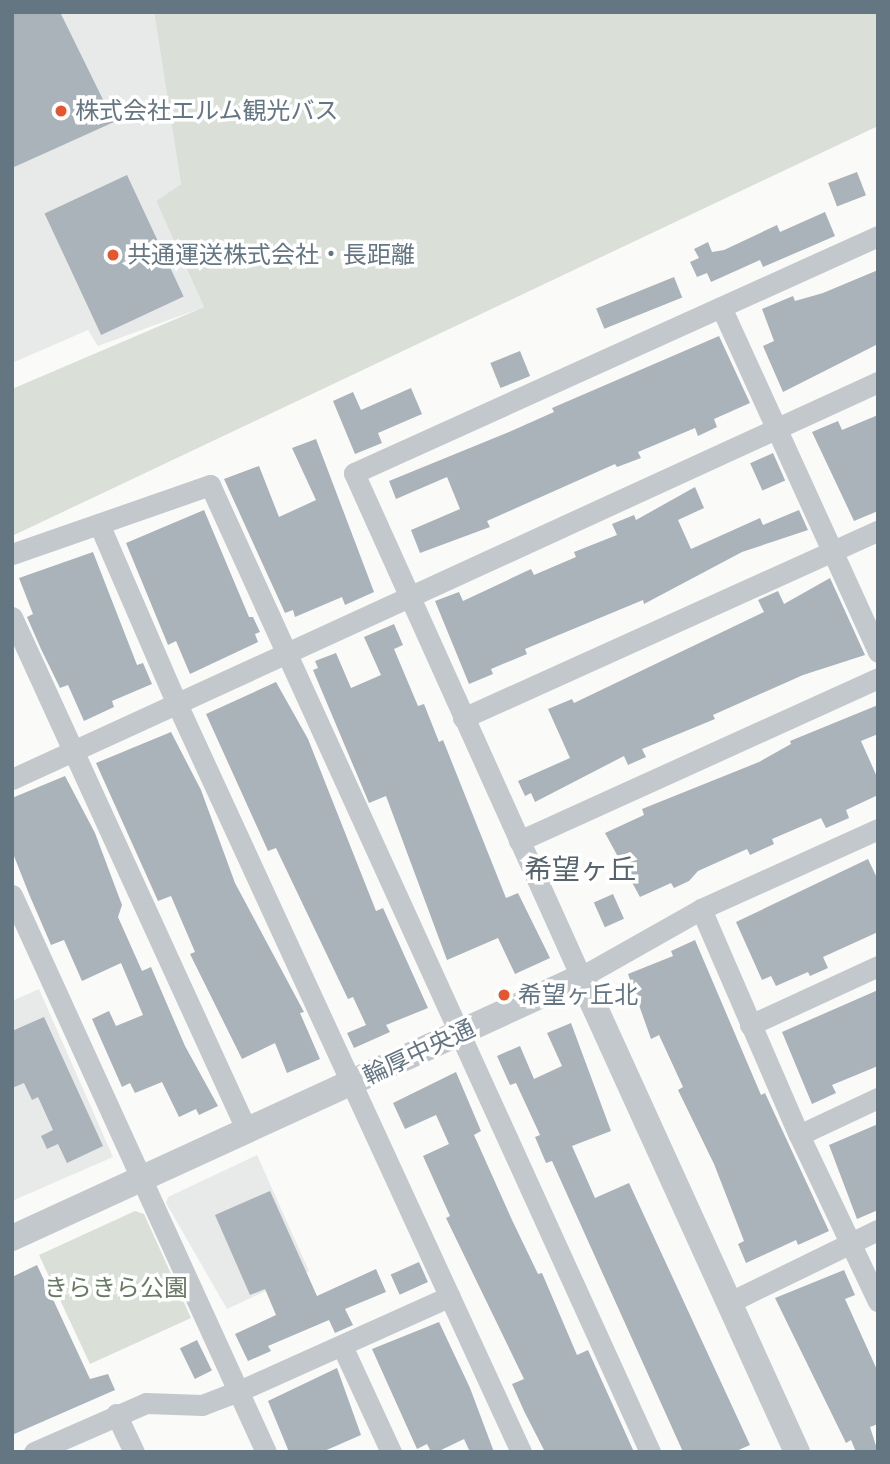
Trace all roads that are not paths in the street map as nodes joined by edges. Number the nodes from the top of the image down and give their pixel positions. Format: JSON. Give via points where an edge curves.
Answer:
{"nodes":[{"id":1,"x":878,"y":236,"type":"edge"},
{"id":2,"x":721,"y":307,"type":"junction"},
{"id":3,"x":878,"y":382,"type":"edge"},
{"id":4,"x":777,"y":429,"type":"junction"},
{"id":5,"x":99,"y":524,"type":"junction"},
{"id":6,"x":878,"y":531,"type":"edge"},
{"id":7,"x":833,"y":552,"type":"junction"},
{"id":8,"x":12,"y":554,"type":"edge"},
{"id":9,"x":406,"y":595,"type":"junction"},
{"id":10,"x":12,"y":617,"type":"edge"},
{"id":11,"x":286,"y":651,"type":"junction"},
{"id":12,"x":878,"y":652,"type":"edge"},
{"id":13,"x":878,"y":678,"type":"edge"},
{"id":14,"x":177,"y":704,"type":"junction"},
{"id":15,"x":463,"y":718,"type":"junction"},
{"id":16,"x":72,"y":751,"type":"junction"},
{"id":17,"x":12,"y":779,"type":"edge"},
{"id":18,"x":878,"y":829,"type":"edge"},
{"id":19,"x":519,"y":841,"type":"junction"},
{"id":20,"x":12,"y":895,"type":"edge"},
{"id":21,"x":701,"y":909,"type":"junction"},
{"id":22,"x":878,"y":966,"type":"edge"},
{"id":23,"x":581,"y":977,"type":"junction"},
{"id":24,"x":750,"y":1025,"type":"junction"},
{"id":25,"x":461,"y":1032,"type":"junction"},
{"id":26,"x":353,"y":1082,"type":"junction"},
{"id":27,"x":878,"y":1098,"type":"edge"},
{"id":28,"x":247,"y":1131,"type":"junction"},
{"id":29,"x":799,"y":1135,"type":"junction"},
{"id":30,"x":141,"y":1179,"type":"junction"},
{"id":31,"x":878,"y":1230,"type":"edge"},
{"id":32,"x":12,"y":1238,"type":"edge"},
{"id":33,"x":850,"y":1243,"type":"junction"},
{"id":34,"x":450,"y":1296,"type":"junction"},
{"id":35,"x":878,"y":1301,"type":"edge"},
{"id":36,"x":728,"y":1303,"type":"junction"},
{"id":37,"x":342,"y":1346,"type":"junction"},
{"id":38,"x":239,"y":1391,"type":"junction"},
{"id":39,"x":116,"y":1414,"type":"junction"},
{"id":40,"x":34,"y":1452,"type":"edge"},
{"id":41,"x":134,"y":1452,"type":"edge"},
{"id":42,"x":266,"y":1452,"type":"edge"},
{"id":43,"x":391,"y":1452,"type":"edge"},
{"id":44,"x":520,"y":1452,"type":"edge"},
{"id":45,"x":650,"y":1452,"type":"edge"},
{"id":46,"x":797,"y":1452,"type":"edge"}],
"edges":[{"from":1,"to":2,"type":"street"},
{"from":2,"to":4,"type":"street"},
{"from":2,"to":9,"type":"street","via":[[354,473]]},
{"from":3,"to":4,"type":"street"},
{"from":4,"to":7,"type":"street"},
{"from":4,"to":9,"type":"street"},
{"from":5,"to":8,"type":"street"},
{"from":5,"to":11,"type":"street","via":[[210,485]]},
{"from":5,"to":14,"type":"street"},
{"from":6,"to":7,"type":"street"},
{"from":7,"to":12,"type":"street"},
{"from":7,"to":15,"type":"street"},
{"from":9,"to":11,"type":"street"},
{"from":9,"to":15,"type":"street"},
{"from":10,"to":16,"type":"street"},
{"from":11,"to":14,"type":"street"},
{"from":11,"to":25,"type":"street"},
{"from":13,"to":19,"type":"street"},
{"from":14,"to":16,"type":"street"},
{"from":14,"to":26,"type":"street"},
{"from":15,"to":19,"type":"street"},
{"from":16,"to":17,"type":"street"},
{"from":16,"to":28,"type":"street"},
{"from":18,"to":21,"type":"street"},
{"from":19,"to":23,"type":"street"},
{"from":20,"to":30,"type":"street"},
{"from":21,"to":23,"type":"street"},
{"from":21,"to":24,"type":"street"},
{"from":22,"to":24,"type":"street"},
{"from":23,"to":25,"type":"street","name":"輪厚中央通"},
{"from":23,"to":36,"type":"street"},
{"from":24,"to":29,"type":"street"},
{"from":25,"to":26,"type":"street","name":"輪厚中央通"},
{"from":25,"to":45,"type":"street"},
{"from":26,"to":28,"type":"street","name":"輪厚中央通"},
{"from":26,"to":34,"type":"street"},
{"from":27,"to":29,"type":"street"},
{"from":28,"to":30,"type":"street","name":"輪厚中央通"},
{"from":29,"to":33,"type":"street"},
{"from":30,"to":32,"type":"street","name":"輪厚中央通"},
{"from":30,"to":38,"type":"street"},
{"from":31,"to":33,"type":"street"},
{"from":33,"to":35,"type":"street"},
{"from":33,"to":36,"type":"street"},
{"from":34,"to":37,"type":"street"},
{"from":34,"to":44,"type":"street"},
{"from":36,"to":46,"type":"street"},
{"from":37,"to":38,"type":"street"},
{"from":37,"to":43,"type":"street"},
{"from":38,"to":39,"type":"street","via":[[202,1405],[145,1403]]},
{"from":38,"to":42,"type":"street"},
{"from":39,"to":40,"type":"street"},
{"from":39,"to":41,"type":"street"}]}
